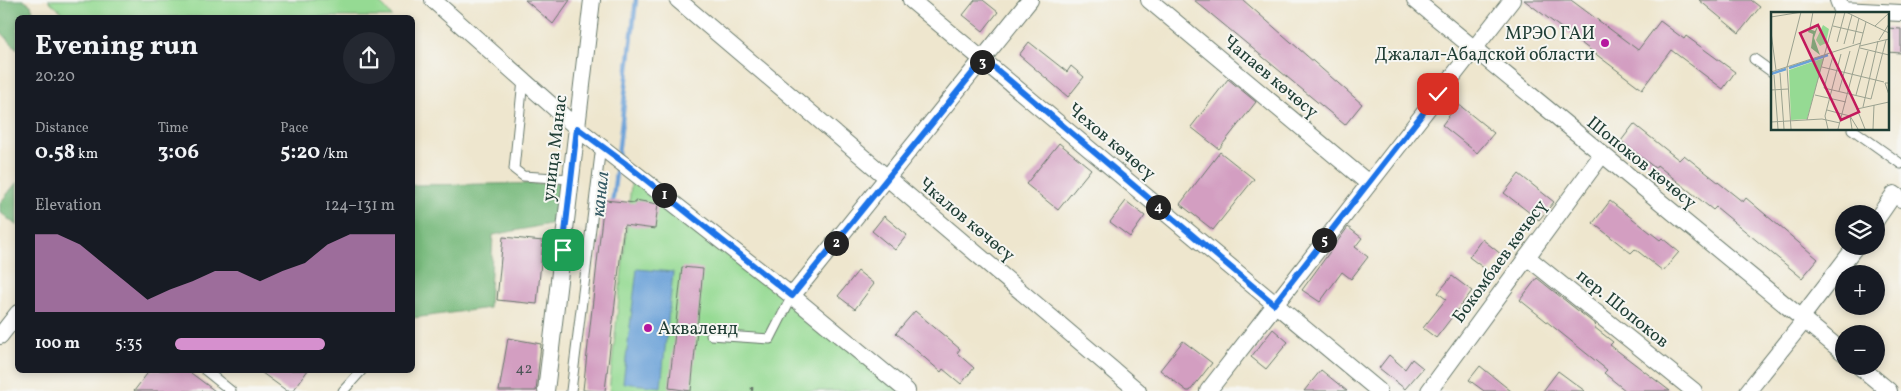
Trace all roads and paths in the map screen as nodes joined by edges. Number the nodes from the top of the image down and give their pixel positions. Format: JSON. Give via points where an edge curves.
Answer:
{"nodes":[{"id":1,"x":433,"y":0,"type":"edge"},
{"id":2,"x":592,"y":0,"type":"edge"},
{"id":3,"x":678,"y":0,"type":"edge"},
{"id":4,"x":911,"y":0,"type":"edge"},
{"id":5,"x":1030,"y":0,"type":"edge"},
{"id":6,"x":1149,"y":0,"type":"edge"},
{"id":7,"x":1415,"y":0,"type":"edge"},
{"id":8,"x":1512,"y":0,"type":"edge"},
{"id":9,"x":1838,"y":0,"type":"edge"},
{"id":10,"x":1878,"y":12,"type":"edge"},
{"id":11,"x":1888,"y":12,"type":"edge"},
{"id":12,"x":1901,"y":13,"type":"edge"},
{"id":13,"x":1474,"y":50,"type":"junction"},
{"id":14,"x":1754,"y":58,"type":"dead end"},
{"id":15,"x":984,"y":59,"type":"junction"},
{"id":16,"x":1771,"y":71,"type":"edge"},
{"id":17,"x":523,"y":80,"type":"junction"},
{"id":18,"x":577,"y":128,"type":"junction"},
{"id":19,"x":1853,"y":130,"type":"edge"},
{"id":20,"x":603,"y":146,"type":"junction"},
{"id":21,"x":1601,"y":156,"type":"junction"},
{"id":22,"x":1901,"y":164,"type":"edge"},
{"id":23,"x":888,"y":178,"type":"junction"},
{"id":24,"x":571,"y":179,"type":"junction"},
{"id":25,"x":1368,"y":183,"type":"junction"},
{"id":26,"x":1899,"y":191,"type":"edge"},
{"id":27,"x":1885,"y":209,"type":"edge"},
{"id":28,"x":1849,"y":255,"type":"edge"},
{"id":29,"x":1527,"y":257,"type":"junction"},
{"id":30,"x":792,"y":296,"type":"junction"},
{"id":31,"x":1274,"y":304,"type":"junction"},
{"id":32,"x":15,"y":317,"type":"edge"},
{"id":33,"x":1802,"y":319,"type":"junction"},
{"id":34,"x":711,"y":335,"type":"dead end"},
{"id":35,"x":0,"y":336,"type":"edge"},
{"id":36,"x":1835,"y":346,"type":"edge"},
{"id":37,"x":208,"y":373,"type":"edge"},
{"id":38,"x":359,"y":373,"type":"edge"},
{"id":39,"x":1870,"y":375,"type":"edge"},
{"id":40,"x":752,"y":385,"type":"dead end"},
{"id":41,"x":227,"y":390,"type":"edge"},
{"id":42,"x":343,"y":391,"type":"edge"},
{"id":43,"x":546,"y":391,"type":"edge"},
{"id":44,"x":571,"y":391,"type":"edge"},
{"id":45,"x":752,"y":391,"type":"edge"},
{"id":46,"x":907,"y":391,"type":"edge"},
{"id":47,"x":1138,"y":391,"type":"edge"},
{"id":48,"x":1208,"y":391,"type":"edge"},
{"id":49,"x":1379,"y":391,"type":"edge"},
{"id":50,"x":1429,"y":391,"type":"edge"},
{"id":51,"x":1694,"y":391,"type":"edge"},
{"id":52,"x":1748,"y":391,"type":"edge"},
{"id":53,"x":1889,"y":391,"type":"edge"}],
"edges":[{"from":1,"to":17,"type":"street"},
{"from":2,"to":18,"type":"street","name":"улица Манас"},
{"from":3,"to":23,"type":"street","name":"Чкалов көчөсү"},
{"from":4,"to":15,"type":"street","name":"Чехов көчөсү"},
{"from":5,"to":15,"type":"street"},
{"from":6,"to":25,"type":"street","name":"Чапаев көчөсү"},
{"from":7,"to":13,"type":"street","name":"Шопоков көчөсү"},
{"from":8,"to":13,"type":"street"},
{"from":9,"to":10,"type":"street","via":[[1842,10]]},
{"from":11,"to":12,"type":"street"},
{"from":13,"to":21,"type":"street","name":"Шопоков көчөсү"},
{"from":13,"to":25,"type":"street"},
{"from":14,"to":16,"type":"lane"},
{"from":15,"to":23,"type":"street"},
{"from":15,"to":31,"type":"street","name":"Чехов көчөсү"},
{"from":17,"to":18,"type":"street"},
{"from":17,"to":24,"type":"lane","via":[[514,169],[523,176]]},
{"from":18,"to":20,"type":"street"},
{"from":18,"to":24,"type":"street","name":"улица Манас"},
{"from":19,"to":22,"type":"lane"},
{"from":20,"to":30,"type":"street"},
{"from":20,"to":44,"type":"lane"},
{"from":21,"to":29,"type":"street","name":"Бокомбаев көчөсү"},
{"from":21,"to":33,"type":"street","name":"Шопоков көчөсү"},
{"from":23,"to":30,"type":"street"},
{"from":23,"to":47,"type":"street","name":"Чкалов көчөсү"},
{"from":24,"to":43,"type":"street","name":"улица Манас"},
{"from":25,"to":31,"type":"street"},
{"from":26,"to":27,"type":"street"},
{"from":28,"to":33,"type":"street"},
{"from":29,"to":50,"type":"street","name":"Бокомбаев көчөсү"},
{"from":29,"to":51,"type":"street","name":"пер. Шопоков"},
{"from":30,"to":34,"type":"lane","via":[[770,338]]},
{"from":30,"to":46,"type":"street"},
{"from":31,"to":48,"type":"street"},
{"from":31,"to":49,"type":"street","name":"Чехов көчөсү"},
{"from":32,"to":35,"type":"street"},
{"from":33,"to":36,"type":"street","name":"Шопоков көчөсү"},
{"from":33,"to":52,"type":"street"},
{"from":37,"to":41,"type":"lane"},
{"from":38,"to":42,"type":"lane"},
{"from":39,"to":53,"type":"street"},
{"from":40,"to":45,"type":"path"}]}
